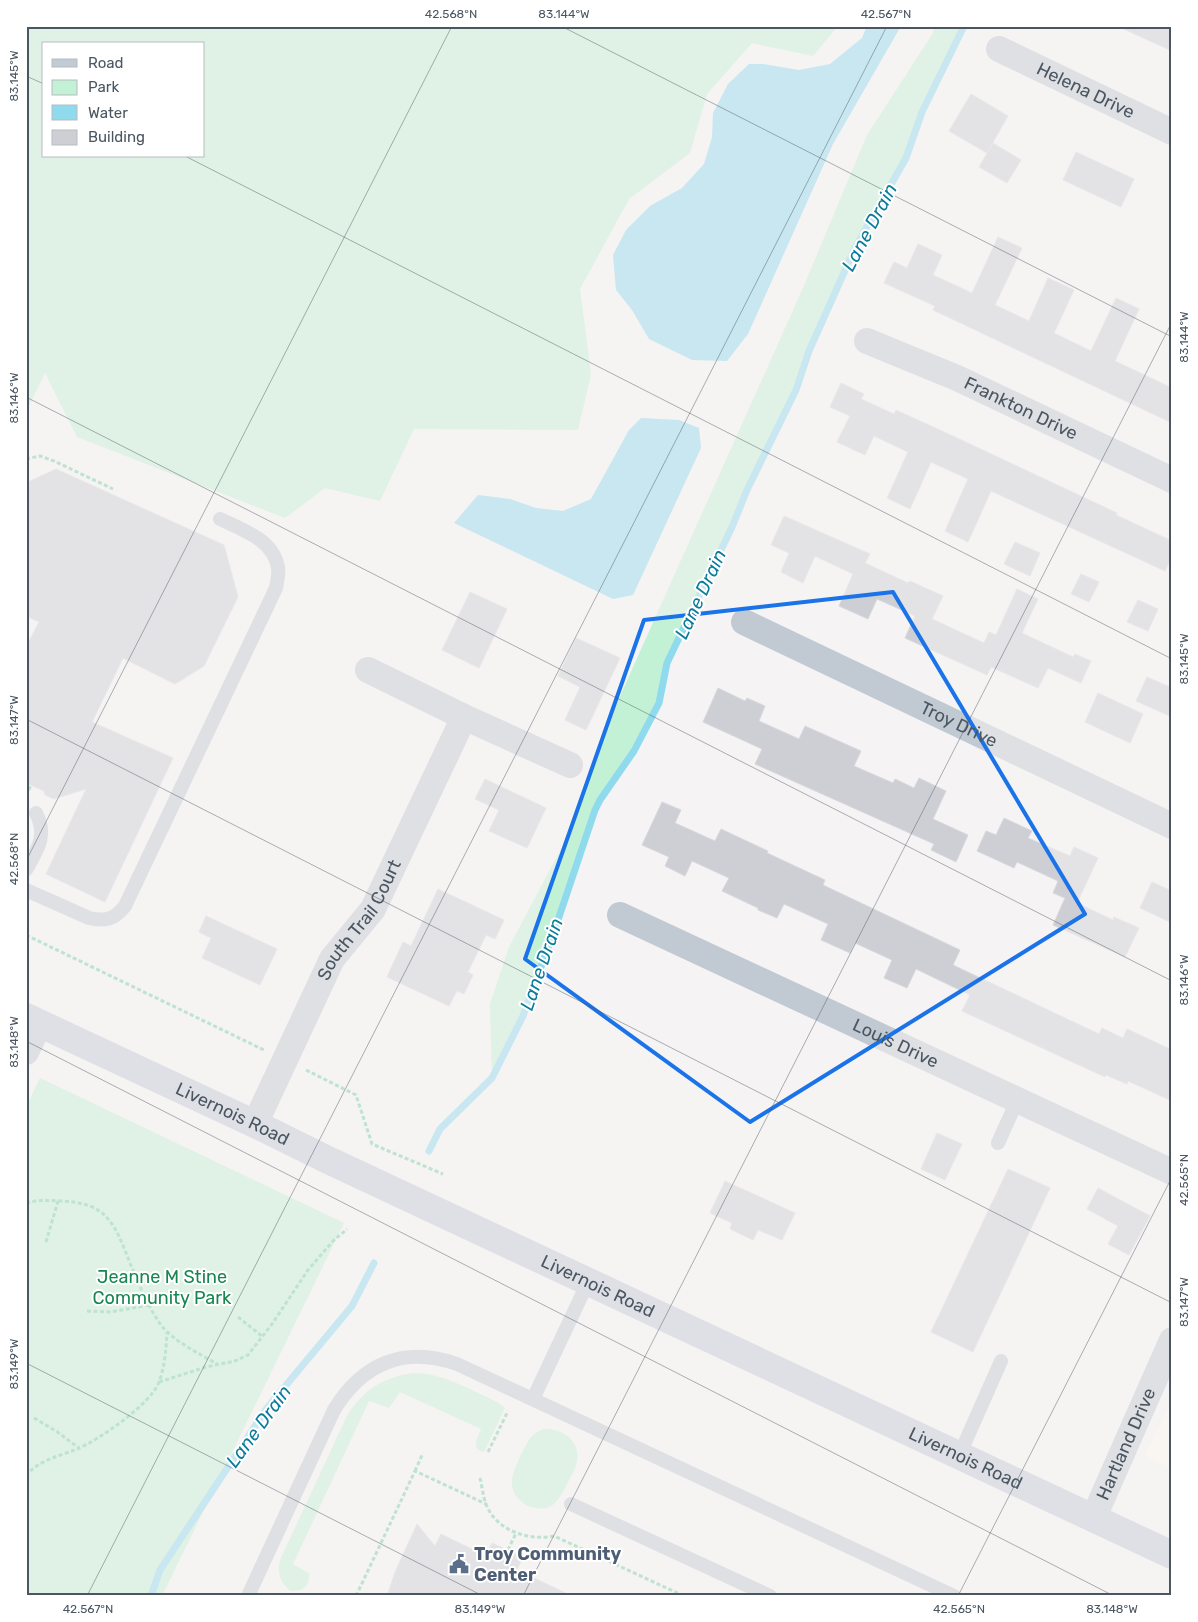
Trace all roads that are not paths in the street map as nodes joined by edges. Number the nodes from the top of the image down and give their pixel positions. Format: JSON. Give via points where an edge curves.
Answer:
{"nodes":[{"id":1,"x":999,"y":49,"type":"dead end"},
{"id":2,"x":1172,"y":132,"type":"edge"},
{"id":3,"x":867,"y":341,"type":"dead end"},
{"id":4,"x":1172,"y":480,"type":"edge"},
{"id":5,"x":220,"y":519,"type":"dead end"},
{"id":6,"x":744,"y":622,"type":"dead end"},
{"id":7,"x":368,"y":670,"type":"dead end"},
{"id":8,"x":464,"y":717,"type":"junction"},
{"id":9,"x":570,"y":766,"type":"dead end"},
{"id":10,"x":36,"y":813,"type":"dead end"},
{"id":11,"x":1172,"y":826,"type":"edge"},
{"id":12,"x":26,"y":870,"type":"edge"},
{"id":13,"x":26,"y":890,"type":"edge"},
{"id":14,"x":620,"y":914,"type":"dead end"},
{"id":15,"x":33,"y":1020,"type":"edge"},
{"id":16,"x":26,"y":1052,"type":"edge"},
{"id":17,"x":1017,"y":1101,"type":"junction"},
{"id":18,"x":255,"y":1124,"type":"junction"},
{"id":19,"x":998,"y":1143,"type":"dead end"},
{"id":20,"x":1172,"y":1172,"type":"edge"},
{"id":21,"x":588,"y":1282,"type":"junction"},
{"id":22,"x":1172,"y":1340,"type":"edge"},
{"id":23,"x":1000,"y":1361,"type":"dead end"},
{"id":24,"x":533,"y":1399,"type":"junction"},
{"id":25,"x":959,"y":1456,"type":"junction"},
{"id":26,"x":572,"y":1504,"type":"dead end"},
{"id":27,"x":1094,"y":1519,"type":"junction"},
{"id":28,"x":1172,"y":1555,"type":"edge"},
{"id":29,"x":765,"y":1595,"type":"edge"},
{"id":30,"x":248,"y":1596,"type":"edge"},
{"id":31,"x":954,"y":1596,"type":"edge"}],
"edges":[{"from":1,"to":2,"type":"street","name":"Helena Drive"},
{"from":3,"to":4,"type":"street","name":"Frankton Drive","via":[[957,378]]},
{"from":5,"to":13,"type":"lane","via":[[253,536],[274,554],[278,570],[276,588],[125,906],[109,920],[99,920]]},
{"from":6,"to":11,"type":"street","name":"Troy Drive"},
{"from":7,"to":8,"type":"street"},
{"from":8,"to":9,"type":"street"},
{"from":8,"to":18,"type":"street","name":"South Trail Court","via":[[373,909],[332,959]]},
{"from":10,"to":12,"type":"lane","via":[[41,822],[40,844]]},
{"from":14,"to":17,"type":"street","name":"Louis Drive"},
{"from":15,"to":16,"type":"street"},
{"from":15,"to":18,"type":"main road","name":"Livernois Road"},
{"from":17,"to":19,"type":"lane"},
{"from":17,"to":20,"type":"street","name":"Louis Drive"},
{"from":18,"to":21,"type":"main road","name":"Livernois Road"},
{"from":21,"to":24,"type":"lane"},
{"from":21,"to":25,"type":"main road","name":"Livernois Road"},
{"from":22,"to":27,"type":"street","name":"Hartland Drive"},
{"from":23,"to":25,"type":"lane"},
{"from":24,"to":30,"type":"lane","via":[[437,1358],[402,1357],[368,1372],[350,1388],[334,1410]]},
{"from":24,"to":31,"type":"lane"},
{"from":25,"to":27,"type":"main road","name":"Livernois Road"},
{"from":26,"to":29,"type":"lane"},
{"from":27,"to":28,"type":"main road","name":"Livernois Road"}]}
